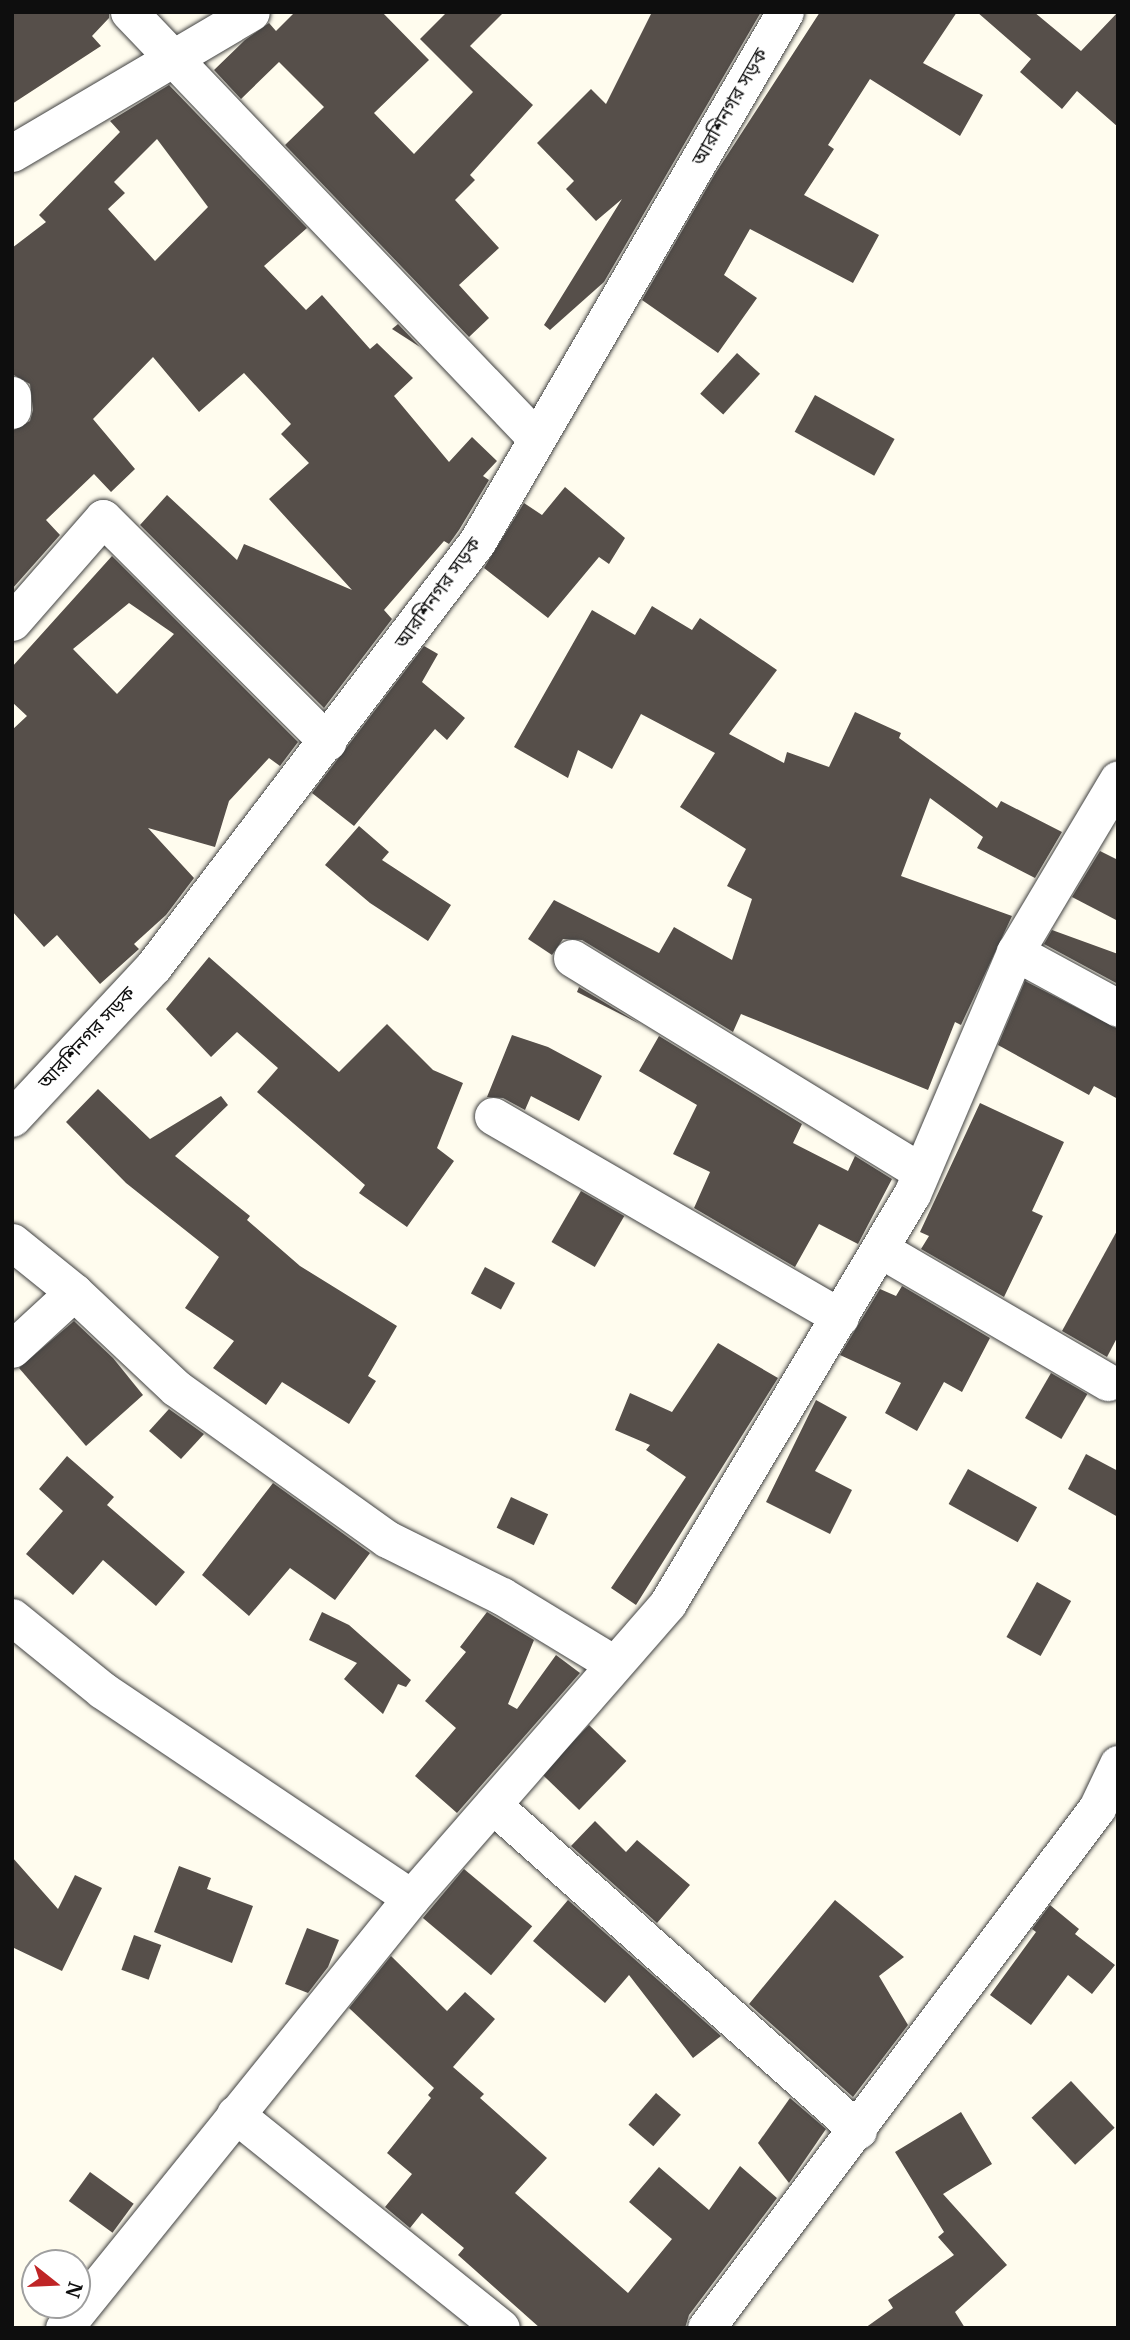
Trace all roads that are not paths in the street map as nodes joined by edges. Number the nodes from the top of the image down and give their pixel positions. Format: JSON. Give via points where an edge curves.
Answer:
{"nodes":[{"id":1,"x":129,"y":12,"type":"edge"},
{"id":2,"x":251,"y":12,"type":"edge"},
{"id":3,"x":785,"y":12,"type":"edge"},
{"id":4,"x":172,"y":60,"type":"junction"},
{"id":5,"x":12,"y":153,"type":"edge"},
{"id":6,"x":12,"y":396,"type":"edge"},
{"id":7,"x":12,"y":410,"type":"edge"},
{"id":8,"x":536,"y":438,"type":"junction"},
{"id":9,"x":12,"y":622,"type":"edge"},
{"id":10,"x":328,"y":742,"type":"junction"},
{"id":11,"x":1118,"y":779,"type":"edge"},
{"id":12,"x":1106,"y":824,"type":"edge"},
{"id":13,"x":1014,"y":952,"type":"junction"},
{"id":14,"x":572,"y":958,"type":"dead end"},
{"id":15,"x":1118,"y":1008,"type":"edge"},
{"id":16,"x":493,"y":1116,"type":"dead end"},
{"id":17,"x":12,"y":1118,"type":"edge"},
{"id":18,"x":921,"y":1171,"type":"junction"},
{"id":19,"x":12,"y":1242,"type":"edge"},
{"id":20,"x":880,"y":1249,"type":"junction"},
{"id":21,"x":74,"y":1292,"type":"junction"},
{"id":22,"x":840,"y":1317,"type":"junction"},
{"id":23,"x":12,"y":1349,"type":"edge"},
{"id":24,"x":1108,"y":1381,"type":"dead end"},
{"id":25,"x":12,"y":1616,"type":"edge"},
{"id":26,"x":614,"y":1664,"type":"junction"},
{"id":27,"x":1118,"y":1763,"type":"edge"},
{"id":28,"x":493,"y":1805,"type":"junction"},
{"id":29,"x":411,"y":1898,"type":"junction"},
{"id":30,"x":235,"y":2114,"type":"junction"},
{"id":31,"x":858,"y":2130,"type":"junction"},
{"id":32,"x":77,"y":2323,"type":"edge"},
{"id":33,"x":501,"y":2328,"type":"edge"},
{"id":34,"x":706,"y":2328,"type":"edge"}],
"edges":[{"from":1,"to":4,"type":"street"},
{"from":2,"to":4,"type":"street"},
{"from":3,"to":8,"type":"street","name":"আরশিনগর সড়ক"},
{"from":4,"to":5,"type":"street"},
{"from":4,"to":8,"type":"street"},
{"from":6,"to":7,"type":"street"},
{"from":8,"to":10,"type":"street","name":"আরশিনগর সড়ক","via":[[477,542]]},
{"from":9,"to":10,"type":"street","via":[[103,518]]},
{"from":10,"to":17,"type":"street","name":"আরশিনগর সড়ক","via":[[153,967]]},
{"from":11,"to":12,"type":"street"},
{"from":12,"to":13,"type":"street"},
{"from":13,"to":15,"type":"street"},
{"from":13,"to":18,"type":"street"},
{"from":14,"to":18,"type":"street"},
{"from":16,"to":22,"type":"street"},
{"from":18,"to":20,"type":"street"},
{"from":19,"to":21,"type":"street"},
{"from":20,"to":22,"type":"street"},
{"from":20,"to":24,"type":"street"},
{"from":21,"to":23,"type":"street"},
{"from":21,"to":26,"type":"street","via":[[176,1388],[387,1539],[502,1596]]},
{"from":22,"to":26,"type":"street","via":[[668,1603]]},
{"from":25,"to":29,"type":"street","via":[[102,1690]]},
{"from":26,"to":28,"type":"street"},
{"from":27,"to":31,"type":"street","via":[[1097,1808]]},
{"from":28,"to":29,"type":"street"},
{"from":28,"to":31,"type":"street"},
{"from":29,"to":30,"type":"street"},
{"from":30,"to":32,"type":"street"},
{"from":30,"to":33,"type":"street"},
{"from":31,"to":34,"type":"street"}]}
